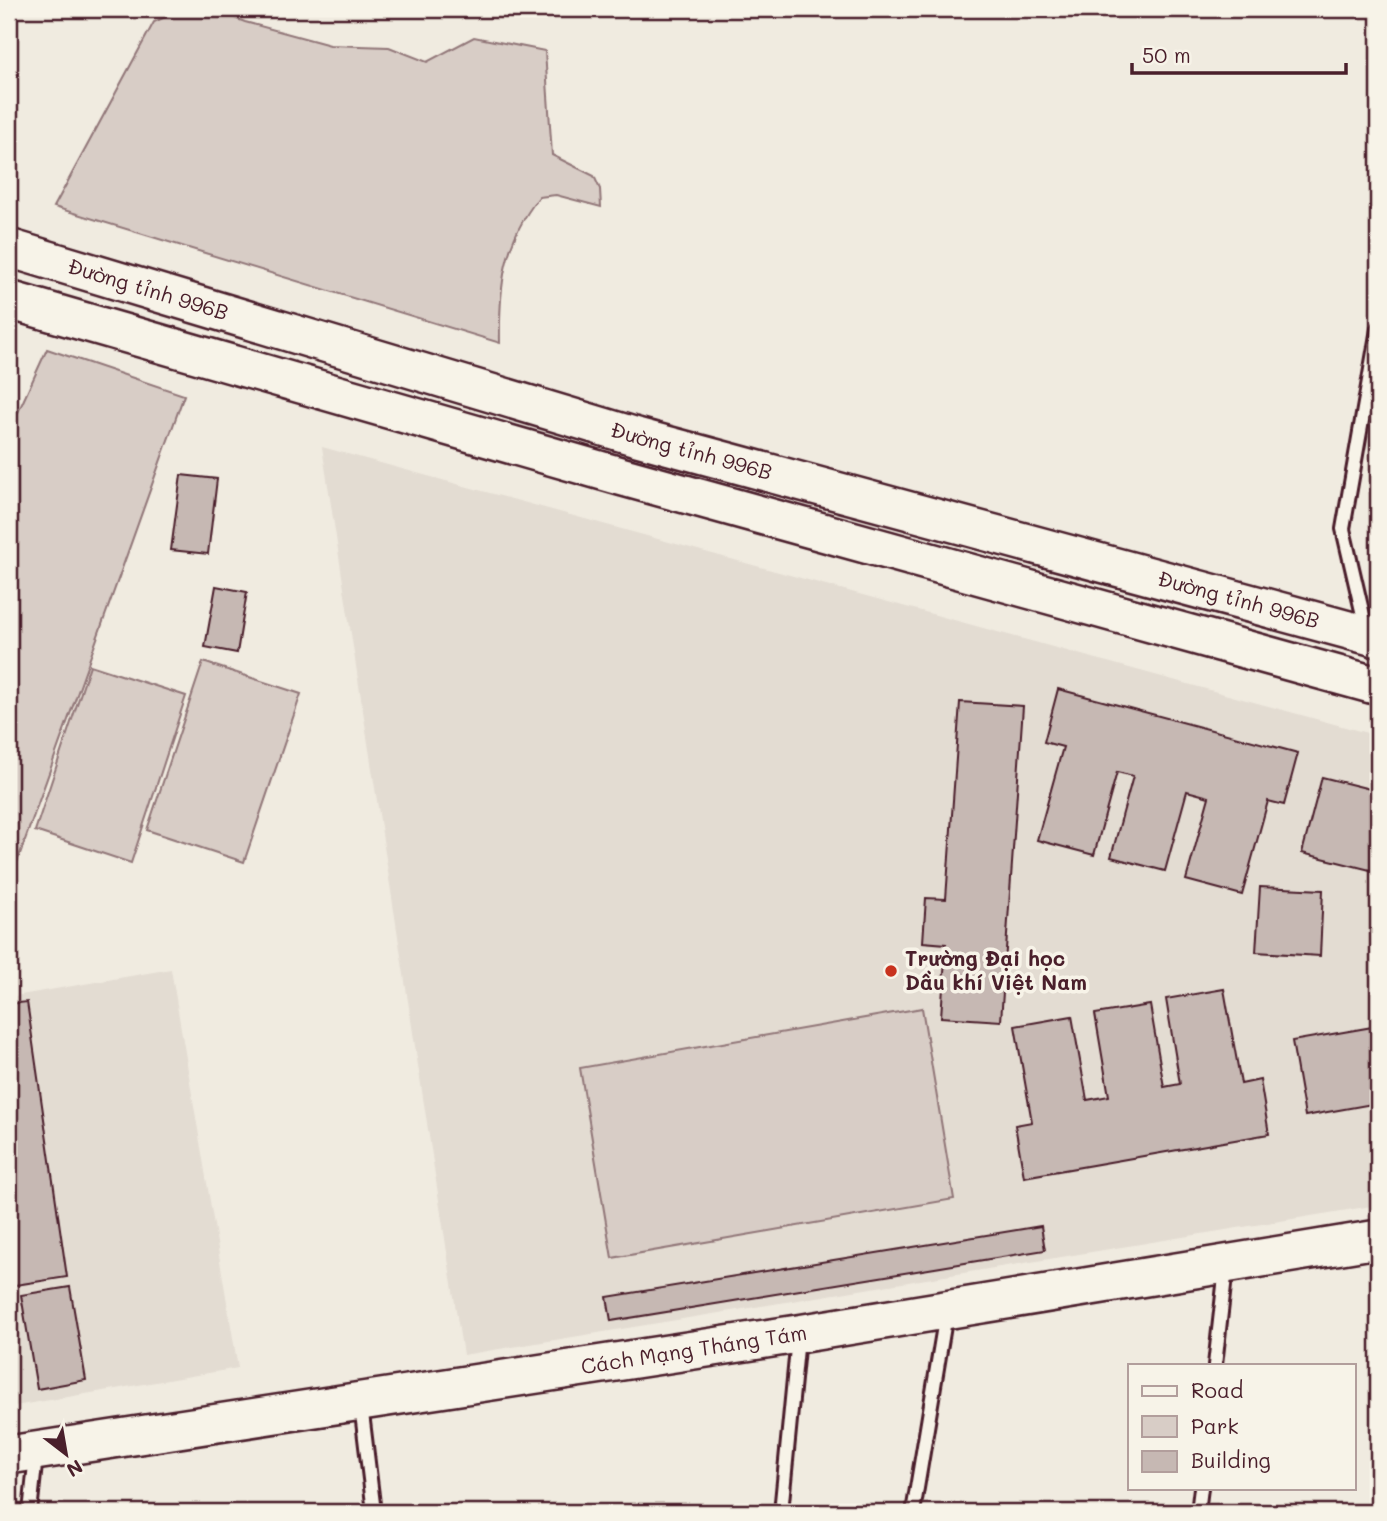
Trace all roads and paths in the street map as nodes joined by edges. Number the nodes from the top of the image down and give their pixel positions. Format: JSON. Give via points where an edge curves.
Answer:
{"nodes":[{"id":1,"x":9,"y":248,"type":"edge"},
{"id":2,"x":9,"y":300,"type":"edge"},
{"id":3,"x":1378,"y":329,"type":"edge"},
{"id":4,"x":638,"y":437,"type":"junction"},
{"id":5,"x":620,"y":476,"type":"junction"},
{"id":6,"x":1373,"y":637,"type":"edge"},
{"id":7,"x":1378,"y":686,"type":"edge"},
{"id":8,"x":1378,"y":1239,"type":"edge"},
{"id":9,"x":1227,"y":1262,"type":"junction"},
{"id":10,"x":947,"y":1310,"type":"junction"},
{"id":11,"x":798,"y":1334,"type":"junction"},
{"id":12,"x":1215,"y":1364,"type":"edge"},
{"id":13,"x":360,"y":1401,"type":"junction"},
{"id":14,"x":23,"y":1453,"type":"edge"},
{"id":15,"x":1201,"y":1490,"type":"edge"},
{"id":16,"x":30,"y":1512,"type":"edge"},
{"id":17,"x":374,"y":1512,"type":"edge"},
{"id":18,"x":780,"y":1512,"type":"edge"},
{"id":19,"x":914,"y":1512,"type":"edge"},
{"id":20,"x":1198,"y":1512,"type":"edge"}],
"edges":[{"from":1,"to":4,"type":"main road","name":"Đường tỉnh 996B"},
{"from":2,"to":5,"type":"main road","name":"Đường tỉnh 996B"},
{"from":3,"to":6,"type":"lane","via":[[1343,529]]},
{"from":4,"to":5,"type":"main road"},
{"from":4,"to":6,"type":"main road","name":"Đường tỉnh 996B"},
{"from":5,"to":7,"type":"main road","name":"Đường tỉnh 996B"},
{"from":8,"to":9,"type":"main road","name":"Cách Mạng Tháng Tám"},
{"from":9,"to":10,"type":"main road","name":"Cách Mạng Tháng Tám"},
{"from":9,"to":12,"type":"lane"},
{"from":10,"to":11,"type":"main road","name":"Cách Mạng Tháng Tám"},
{"from":10,"to":19,"type":"lane"},
{"from":11,"to":13,"type":"main road","name":"Cách Mạng Tháng Tám"},
{"from":11,"to":18,"type":"lane"},
{"from":13,"to":14,"type":"main road","name":"Cách Mạng Tháng Tám"},
{"from":13,"to":17,"type":"lane"},
{"from":14,"to":16,"type":"lane"},
{"from":15,"to":20,"type":"lane"}]}
